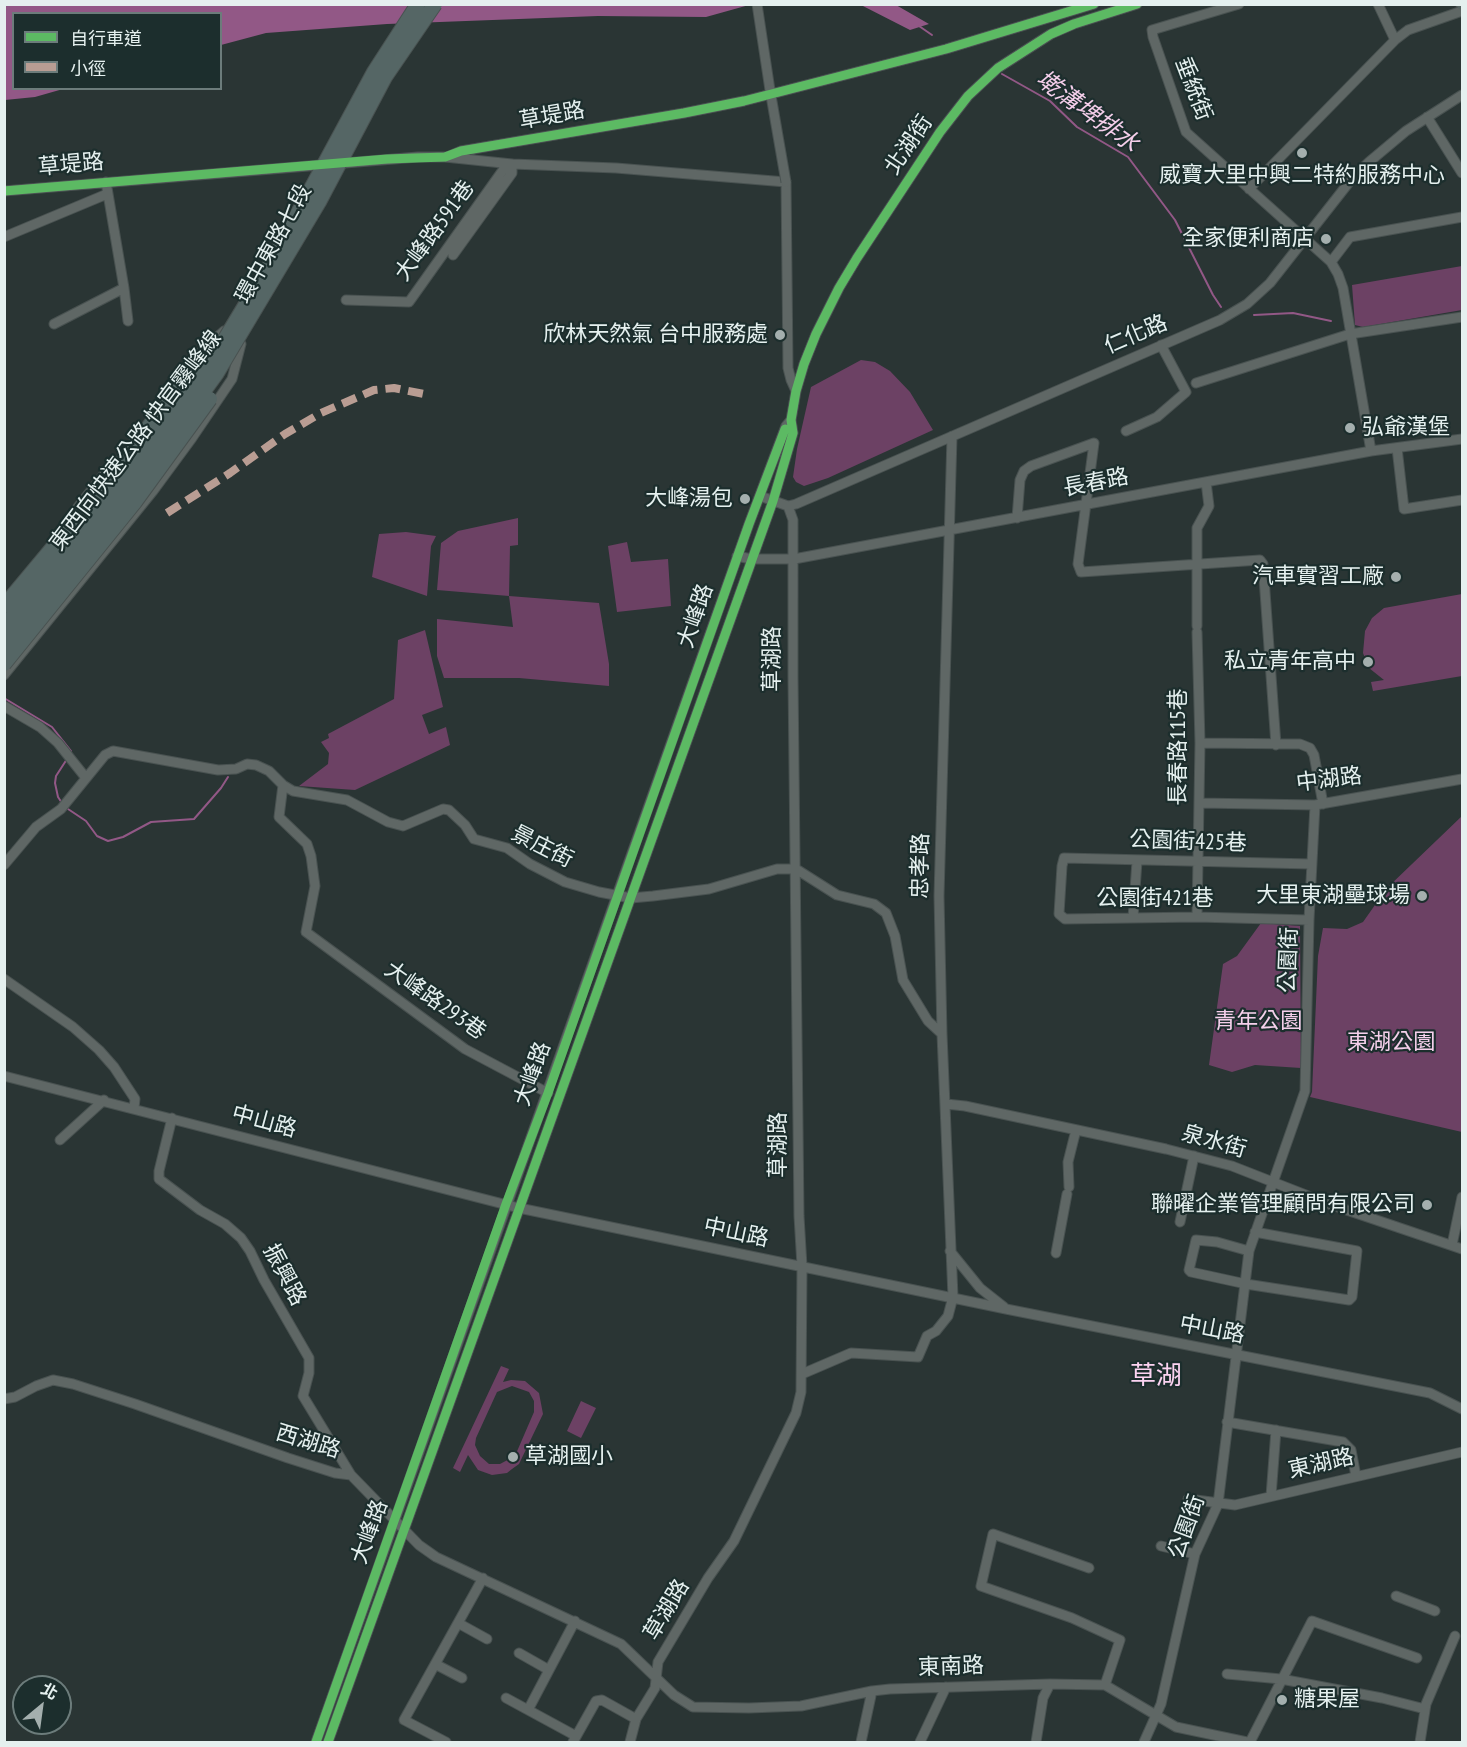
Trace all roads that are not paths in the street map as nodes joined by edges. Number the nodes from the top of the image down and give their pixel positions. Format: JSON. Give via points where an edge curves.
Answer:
{"nodes":[{"id":1,"x":418,"y":4,"type":"edge"},
{"id":2,"x":435,"y":4,"type":"edge"},
{"id":3,"x":757,"y":4,"type":"edge"},
{"id":4,"x":1094,"y":4,"type":"edge"},
{"id":5,"x":1137,"y":4,"type":"edge"},
{"id":6,"x":1239,"y":4,"type":"edge"},
{"id":7,"x":1378,"y":4,"type":"edge"},
{"id":8,"x":1462,"y":11,"type":"edge"},
{"id":9,"x":1395,"y":40,"type":"junction"},
{"id":10,"x":1462,"y":96,"type":"edge"},
{"id":11,"x":1427,"y":117,"type":"junction"},
{"id":12,"x":445,"y":157,"type":"junction"},
{"id":13,"x":342,"y":164,"type":"junction"},
{"id":14,"x":512,"y":164,"type":"junction"},
{"id":15,"x":321,"y":166,"type":"junction"},
{"id":16,"x":1462,"y":173,"type":"edge"},
{"id":17,"x":106,"y":182,"type":"junction"},
{"id":18,"x":786,"y":182,"type":"junction"},
{"id":19,"x":1249,"y":189,"type":"junction"},
{"id":20,"x":4,"y":190,"type":"edge"},
{"id":21,"x":107,"y":194,"type":"junction"},
{"id":22,"x":1462,"y":217,"type":"edge"},
{"id":23,"x":4,"y":237,"type":"edge"},
{"id":24,"x":1306,"y":239,"type":"junction"},
{"id":25,"x":453,"y":255,"type":"dead end"},
{"id":26,"x":1331,"y":262,"type":"junction"},
{"id":27,"x":124,"y":288,"type":"junction"},
{"id":28,"x":346,"y":300,"type":"dead end"},
{"id":29,"x":1462,"y":317,"type":"edge"},
{"id":30,"x":128,"y":321,"type":"dead end"},
{"id":31,"x":54,"y":324,"type":"dead end"},
{"id":32,"x":241,"y":324,"type":"junction"},
{"id":33,"x":224,"y":331,"type":"junction"},
{"id":34,"x":1350,"y":334,"type":"junction"},
{"id":35,"x":241,"y":344,"type":"junction"},
{"id":36,"x":1161,"y":345,"type":"junction"},
{"id":37,"x":1191,"y":387,"type":"junction"},
{"id":38,"x":796,"y":391,"type":"junction"},
{"id":39,"x":791,"y":420,"type":"junction"},
{"id":40,"x":1126,"y":431,"type":"dead end"},
{"id":41,"x":952,"y":436,"type":"junction"},
{"id":42,"x":1462,"y":438,"type":"edge"},
{"id":43,"x":1397,"y":448,"type":"junction"},
{"id":44,"x":1371,"y":451,"type":"junction"},
{"id":45,"x":119,"y":456,"type":"junction"},
{"id":46,"x":129,"y":466,"type":"junction"},
{"id":47,"x":143,"y":480,"type":"junction"},
{"id":48,"x":1206,"y":482,"type":"junction"},
{"id":49,"x":153,"y":491,"type":"junction"},
{"id":50,"x":760,"y":496,"type":"junction"},
{"id":51,"x":1462,"y":500,"type":"edge"},
{"id":52,"x":773,"y":501,"type":"junction"},
{"id":53,"x":1087,"y":504,"type":"junction"},
{"id":54,"x":788,"y":506,"type":"junction"},
{"id":55,"x":1017,"y":518,"type":"junction"},
{"id":56,"x":949,"y":530,"type":"junction"},
{"id":57,"x":737,"y":556,"type":"junction"},
{"id":58,"x":751,"y":559,"type":"junction"},
{"id":59,"x":794,"y":559,"type":"junction"},
{"id":60,"x":1198,"y":564,"type":"junction"},
{"id":61,"x":4,"y":597,"type":"edge"},
{"id":62,"x":4,"y":606,"type":"edge"},
{"id":63,"x":4,"y":620,"type":"edge"},
{"id":64,"x":4,"y":627,"type":"edge"},
{"id":65,"x":4,"y":647,"type":"edge"},
{"id":66,"x":4,"y":664,"type":"edge"},
{"id":67,"x":4,"y":675,"type":"edge"},
{"id":68,"x":4,"y":706,"type":"edge"},
{"id":69,"x":1200,"y":743,"type":"junction"},
{"id":70,"x":1276,"y":745,"type":"junction"},
{"id":71,"x":86,"y":778,"type":"junction"},
{"id":72,"x":1462,"y":779,"type":"edge"},
{"id":73,"x":283,"y":785,"type":"junction"},
{"id":74,"x":1200,"y":803,"type":"junction"},
{"id":75,"x":1319,"y":805,"type":"junction"},
{"id":76,"x":1064,"y":858,"type":"joint"},
{"id":77,"x":1137,"y":861,"type":"junction"},
{"id":78,"x":1197,"y":863,"type":"junction"},
{"id":79,"x":1311,"y":864,"type":"junction"},
{"id":80,"x":4,"y":865,"type":"edge"},
{"id":81,"x":796,"y":869,"type":"junction"},
{"id":82,"x":618,"y":894,"type":"junction"},
{"id":83,"x":631,"y":898,"type":"junction"},
{"id":84,"x":1197,"y":917,"type":"junction"},
{"id":85,"x":1133,"y":918,"type":"junction"},
{"id":86,"x":1309,"y":920,"type":"junction"},
{"id":87,"x":4,"y":979,"type":"edge"},
{"id":88,"x":942,"y":1034,"type":"junction"},
{"id":89,"x":4,"y":1076,"type":"edge"},
{"id":90,"x":548,"y":1093,"type":"junction"},
{"id":91,"x":104,"y":1100,"type":"junction"},
{"id":92,"x":946,"y":1104,"type":"junction"},
{"id":93,"x":134,"y":1108,"type":"junction"},
{"id":94,"x":172,"y":1118,"type":"junction"},
{"id":95,"x":1076,"y":1130,"type":"junction"},
{"id":96,"x":60,"y":1140,"type":"dead end"},
{"id":97,"x":1194,"y":1156,"type":"junction"},
{"id":98,"x":1273,"y":1181,"type":"junction"},
{"id":99,"x":1462,"y":1197,"type":"edge"},
{"id":100,"x":506,"y":1204,"type":"junction"},
{"id":101,"x":519,"y":1208,"type":"junction"},
{"id":102,"x":1180,"y":1222,"type":"dead end"},
{"id":103,"x":1255,"y":1232,"type":"junction"},
{"id":104,"x":1452,"y":1245,"type":"junction"},
{"id":105,"x":1462,"y":1249,"type":"edge"},
{"id":106,"x":950,"y":1251,"type":"junction"},
{"id":107,"x":1249,"y":1251,"type":"junction"},
{"id":108,"x":1056,"y":1253,"type":"dead end"},
{"id":109,"x":801,"y":1266,"type":"junction"},
{"id":110,"x":1246,"y":1284,"type":"junction"},
{"id":111,"x":953,"y":1297,"type":"junction"},
{"id":112,"x":1006,"y":1309,"type":"junction"},
{"id":113,"x":1237,"y":1355,"type":"junction"},
{"id":114,"x":802,"y":1374,"type":"junction"},
{"id":115,"x":4,"y":1399,"type":"edge"},
{"id":116,"x":1462,"y":1409,"type":"edge"},
{"id":117,"x":1227,"y":1422,"type":"junction"},
{"id":118,"x":1276,"y":1430,"type":"junction"},
{"id":119,"x":1462,"y":1443,"type":"edge"},
{"id":120,"x":1459,"y":1453,"type":"edge"},
{"id":121,"x":351,"y":1474,"type":"junction"},
{"id":122,"x":1356,"y":1476,"type":"junction"},
{"id":123,"x":1271,"y":1496,"type":"junction"},
{"id":124,"x":1188,"y":1499,"type":"dead end"},
{"id":125,"x":1218,"y":1504,"type":"junction"},
{"id":126,"x":395,"y":1521,"type":"junction"},
{"id":127,"x":404,"y":1529,"type":"junction"},
{"id":128,"x":1161,"y":1546,"type":"dead end"},
{"id":129,"x":1195,"y":1554,"type":"junction"},
{"id":130,"x":1089,"y":1568,"type":"dead end"},
{"id":131,"x":483,"y":1578,"type":"junction"},
{"id":132,"x":1396,"y":1596,"type":"dead end"},
{"id":133,"x":1435,"y":1611,"type":"dead end"},
{"id":134,"x":575,"y":1621,"type":"junction"},
{"id":135,"x":458,"y":1623,"type":"junction"},
{"id":136,"x":1455,"y":1636,"type":"dead end"},
{"id":137,"x":487,"y":1639,"type":"dead end"},
{"id":138,"x":519,"y":1653,"type":"dead end"},
{"id":139,"x":1417,"y":1658,"type":"dead end"},
{"id":140,"x":435,"y":1664,"type":"junction"},
{"id":141,"x":549,"y":1670,"type":"junction"},
{"id":142,"x":1227,"y":1674,"type":"dead end"},
{"id":143,"x":656,"y":1677,"type":"junction"},
{"id":144,"x":462,"y":1678,"type":"dead end"},
{"id":145,"x":1281,"y":1679,"type":"junction"},
{"id":146,"x":1050,"y":1684,"type":"junction"},
{"id":147,"x":1105,"y":1685,"type":"junction"},
{"id":148,"x":946,"y":1687,"type":"junction"},
{"id":149,"x":872,"y":1691,"type":"junction"},
{"id":150,"x":506,"y":1698,"type":"dead end"},
{"id":151,"x":1425,"y":1709,"type":"junction"},
{"id":152,"x":528,"y":1710,"type":"junction"},
{"id":153,"x":1155,"y":1717,"type":"junction"},
{"id":154,"x":636,"y":1719,"type":"junction"},
{"id":155,"x":575,"y":1739,"type":"edge"},
{"id":156,"x":316,"y":1743,"type":"edge"},
{"id":157,"x":328,"y":1743,"type":"edge"},
{"id":158,"x":446,"y":1743,"type":"edge"},
{"id":159,"x":630,"y":1743,"type":"edge"},
{"id":160,"x":861,"y":1743,"type":"edge"},
{"id":161,"x":920,"y":1743,"type":"edge"},
{"id":162,"x":1036,"y":1743,"type":"edge"},
{"id":163,"x":1144,"y":1743,"type":"edge"},
{"id":164,"x":1248,"y":1743,"type":"edge"},
{"id":165,"x":1420,"y":1743,"type":"edge"}],
"edges":[{"from":1,"to":32,"type":"highway","name":"東西向快速公路 快官霧峰線","bridge":true,"via":[[374,72]]},
{"from":2,"to":32,"type":"highway","name":"東西向快速公路 快官霧峰線","bridge":true,"via":[[386,76],[320,202]]},
{"from":3,"to":18,"type":"street","name":"大峰路","bridge":true},
{"from":4,"to":12,"type":"street","name":"草堤路","via":[[945,49],[744,100]]},
{"from":5,"to":38,"type":"street","name":"北湖街","via":[[1051,34],[998,68],[968,96],[940,132],[838,288],[816,334]]},
{"from":6,"to":19,"type":"street","name":"垂統街","via":[[1152,30],[1186,132]]},
{"from":7,"to":9,"type":"street"},
{"from":8,"to":9,"type":"street","via":[[1408,30]]},
{"from":9,"to":19,"type":"street"},
{"from":10,"to":11,"type":"street","name":"仁化路"},
{"from":11,"to":16,"type":"street"},
{"from":11,"to":24,"type":"street","name":"仁化路","via":[[1354,176]]},
{"from":12,"to":13,"type":"street","name":"草堤路"},
{"from":12,"to":14,"type":"street","name":"草堤路"},
{"from":13,"to":15,"type":"street","name":"草堤路"},
{"from":13,"to":35,"type":"street","name":"環中東路七段"},
{"from":14,"to":18,"type":"street","name":"草堤路"},
{"from":14,"to":25,"type":"street","via":[[512,173]]},
{"from":14,"to":28,"type":"street","name":"大峰路591巷","via":[[503,170],[409,302]]},
{"from":15,"to":17,"type":"street","name":"草堤路"},
{"from":15,"to":33,"type":"street","name":"環中東路七段","via":[[270,260]]},
{"from":17,"to":20,"type":"street","name":"草堤路"},
{"from":17,"to":21,"type":"street"},
{"from":18,"to":38,"type":"street","name":"大峰路","via":[[788,368]]},
{"from":19,"to":24,"type":"street","name":"垂統街"},
{"from":21,"to":23,"type":"street"},
{"from":21,"to":27,"type":"street"},
{"from":22,"to":26,"type":"street","via":[[1350,237]]},
{"from":24,"to":26,"type":"street","name":"垂統街"},
{"from":24,"to":36,"type":"street","name":"仁化路","via":[[1247,304]]},
{"from":26,"to":34,"type":"street","via":[[1343,288]]},
{"from":27,"to":30,"type":"street"},
{"from":27,"to":31,"type":"street"},
{"from":29,"to":34,"type":"street"},
{"from":32,"to":62,"type":"highway","bridge":true,"via":[[193,368],[100,491]]},
{"from":32,"to":64,"type":"highway","name":"東西向快速公路 快官霧峰線","bridge":true,"via":[[175,414]]},
{"from":32,"to":65,"type":"highway","name":"東西向快速公路 快官霧峰線","bridge":true,"via":[[217,373],[141,477]]},
{"from":32,"to":66,"type":"highway","bridge":true,"via":[[213,395],[186,435]]},
{"from":33,"to":45,"type":"street","name":"環中東路七段","via":[[192,360]]},
{"from":33,"to":46,"type":"street","name":"環中東路七段"},
{"from":34,"to":37,"type":"street"},
{"from":34,"to":44,"type":"street"},
{"from":35,"to":47,"type":"street","name":"環中東路七段"},
{"from":35,"to":49,"type":"street","name":"環中東路七段","via":[[232,379]]},
{"from":36,"to":37,"type":"street"},
{"from":36,"to":41,"type":"street","name":"仁化路"},
{"from":37,"to":40,"type":"street","via":[[1157,417]]},
{"from":38,"to":39,"type":"street","name":"大峰路"},
{"from":39,"to":50,"type":"street","name":"大峰路"},
{"from":39,"to":52,"type":"street","name":"大峰路","via":[[793,433]]},
{"from":41,"to":54,"type":"street","name":"仁化路"},
{"from":41,"to":56,"type":"street","name":"忠孝路"},
{"from":42,"to":43,"type":"street","name":"長春路"},
{"from":43,"to":44,"type":"street","name":"長春路"},
{"from":43,"to":51,"type":"street","via":[[1404,509]]},
{"from":44,"to":48,"type":"street","name":"長春路"},
{"from":45,"to":46,"type":"street"},
{"from":45,"to":61,"type":"street","name":"環中東路七段"},
{"from":46,"to":47,"type":"street"},
{"from":46,"to":63,"type":"street","name":"環中東路七段"},
{"from":47,"to":49,"type":"street"},
{"from":47,"to":65,"type":"street","name":"環中東路七段"},
{"from":48,"to":53,"type":"street","name":"長春路"},
{"from":48,"to":60,"type":"street","name":"長春路115巷","via":[[1209,506],[1197,528]]},
{"from":49,"to":67,"type":"street","name":"環中東路七段"},
{"from":50,"to":52,"type":"street"},
{"from":50,"to":57,"type":"street","name":"大峰路"},
{"from":52,"to":54,"type":"street"},
{"from":52,"to":58,"type":"street","name":"大峰路"},
{"from":53,"to":55,"type":"street","name":"長春路"},
{"from":53,"to":55,"type":"street","via":[[1094,442],[1024,471]]},
{"from":53,"to":60,"type":"street","via":[[1078,564],[1081,572]]},
{"from":54,"to":59,"type":"street","name":"草湖路","via":[[793,520]]},
{"from":55,"to":56,"type":"street","name":"長春路"},
{"from":56,"to":59,"type":"street","name":"長春路"},
{"from":56,"to":88,"type":"street","name":"忠孝路","via":[[939,896]]},
{"from":57,"to":58,"type":"street","name":"長春路"},
{"from":57,"to":82,"type":"street","name":"大峰路"},
{"from":58,"to":59,"type":"street","name":"長春路"},
{"from":58,"to":83,"type":"street","name":"大峰路"},
{"from":59,"to":81,"type":"street","name":"草湖路"},
{"from":60,"to":69,"type":"street","name":"長春路115巷"},
{"from":60,"to":70,"type":"street","via":[[1260,560],[1263,564]]},
{"from":68,"to":71,"type":"street","via":[[40,727]]},
{"from":69,"to":70,"type":"street","name":"公園街"},
{"from":69,"to":74,"type":"street","name":"長春路115巷"},
{"from":70,"to":75,"type":"street","name":"公園街","via":[[1300,744],[1312,751]]},
{"from":71,"to":73,"type":"street","name":"景庄街","via":[[113,751],[218,770],[256,765]]},
{"from":71,"to":80,"type":"street","name":"景庄街","via":[[61,809],[36,827]]},
{"from":72,"to":75,"type":"street","name":"中湖路"},
{"from":73,"to":82,"type":"street","name":"景庄街","via":[[293,791],[347,800],[403,826],[449,810],[474,839],[507,848],[565,882]]},
{"from":73,"to":90,"type":"street","name":"大峰路293巷","via":[[279,817],[306,844],[311,856],[315,886],[306,932],[465,1049]]},
{"from":74,"to":75,"type":"street","name":"中湖路"},
{"from":74,"to":78,"type":"street","name":"長春路115巷"},
{"from":75,"to":79,"type":"street","name":"公園街"},
{"from":76,"to":77,"type":"street","name":"公園街425巷"},
{"from":76,"to":85,"type":"street","name":"公園街421巷","via":[[1059,914],[1065,919]]},
{"from":77,"to":78,"type":"street","name":"公園街425巷"},
{"from":77,"to":85,"type":"street"},
{"from":78,"to":79,"type":"street","name":"公園街425巷"},
{"from":78,"to":84,"type":"street","name":"長春路115巷"},
{"from":79,"to":86,"type":"street","name":"公園街"},
{"from":81,"to":83,"type":"street","name":"景庄街","via":[[777,869],[710,889]]},
{"from":81,"to":88,"type":"street","via":[[837,895],[874,904],[886,913],[895,936],[903,980],[928,1021]]},
{"from":81,"to":109,"type":"street","name":"草湖路"},
{"from":82,"to":83,"type":"street","name":"景庄街"},
{"from":82,"to":90,"type":"street","name":"大峰路"},
{"from":83,"to":101,"type":"street","name":"大峰路"},
{"from":84,"to":85,"type":"street","name":"公園街421巷"},
{"from":84,"to":86,"type":"street","name":"公園街421巷"},
{"from":86,"to":98,"type":"street","name":"公園街","via":[[1305,1092]]},
{"from":87,"to":93,"type":"street","via":[[99,1050],[135,1099]]},
{"from":88,"to":92,"type":"street","name":"忠孝路"},
{"from":89,"to":91,"type":"street","name":"中山路"},
{"from":90,"to":100,"type":"street","name":"大峰路"},
{"from":91,"to":93,"type":"street","name":"中山路"},
{"from":91,"to":96,"type":"street"},
{"from":92,"to":95,"type":"street","name":"泉水街"},
{"from":92,"to":106,"type":"street","name":"忠孝路"},
{"from":93,"to":94,"type":"street","name":"中山路"},
{"from":94,"to":100,"type":"street","name":"中山路"},
{"from":94,"to":121,"type":"street","name":"振興路","via":[[159,1179],[225,1224],[250,1251],[309,1358],[303,1396]]},
{"from":95,"to":97,"type":"street","name":"泉水街"},
{"from":95,"to":108,"type":"street"},
{"from":97,"to":98,"type":"street","name":"泉水街"},
{"from":97,"to":102,"type":"street"},
{"from":98,"to":103,"type":"street","name":"公園街"},
{"from":98,"to":104,"type":"street","name":"泉水街"},
{"from":99,"to":104,"type":"street"},
{"from":100,"to":101,"type":"street","name":"中山路"},
{"from":100,"to":126,"type":"street","name":"大峰路"},
{"from":101,"to":109,"type":"street","name":"中山路"},
{"from":101,"to":127,"type":"street","name":"大峰路"},
{"from":103,"to":107,"type":"street","name":"公園街"},
{"from":103,"to":110,"type":"street","via":[[1357,1251],[1352,1297],[1349,1300]]},
{"from":104,"to":105,"type":"street","name":"泉水街"},
{"from":106,"to":111,"type":"street","name":"忠孝路"},
{"from":106,"to":112,"type":"street","via":[[980,1288]]},
{"from":107,"to":110,"type":"street","name":"公園街"},
{"from":107,"to":110,"type":"street","via":[[1196,1240],[1189,1270]]},
{"from":109,"to":111,"type":"street","name":"中山路"},
{"from":109,"to":114,"type":"street","name":"草湖路"},
{"from":110,"to":113,"type":"street","name":"公園街"},
{"from":111,"to":112,"type":"street","name":"中山路"},
{"from":111,"to":114,"type":"street","via":[[948,1317],[927,1336],[918,1356],[851,1353]]},
{"from":112,"to":113,"type":"street","name":"中山路"},
{"from":113,"to":116,"type":"street","name":"中山路","via":[[1430,1393]]},
{"from":113,"to":117,"type":"street","name":"公園街"},
{"from":114,"to":143,"type":"street","name":"草湖路","via":[[796,1413],[753,1504],[658,1662]]},
{"from":115,"to":121,"type":"street","name":"西湖路","via":[[15,1398],[53,1380],[73,1384],[288,1458]]},
{"from":117,"to":118,"type":"street"},
{"from":117,"to":125,"type":"street","name":"公園街"},
{"from":118,"to":122,"type":"street","via":[[1343,1442],[1351,1450]]},
{"from":118,"to":123,"type":"street"},
{"from":119,"to":120,"type":"street"},
{"from":120,"to":122,"type":"street","name":"東湖路"},
{"from":121,"to":126,"type":"street","name":"西湖路"},
{"from":122,"to":123,"type":"street","name":"東湖路"},
{"from":123,"to":125,"type":"street","name":"東湖路","via":[[1235,1505]]},
{"from":124,"to":125,"type":"street","name":"東湖路"},
{"from":125,"to":129,"type":"street","name":"公園街"},
{"from":126,"to":127,"type":"street","name":"西湖路"},
{"from":126,"to":156,"type":"street","name":"大峰路"},
{"from":127,"to":131,"type":"street","name":"西湖路","via":[[436,1557]]},
{"from":127,"to":157,"type":"street","name":"大峰路"},
{"from":128,"to":129,"type":"street"},
{"from":129,"to":153,"type":"street","name":"公園街"},
{"from":130,"to":147,"type":"street","via":[[993,1534],[981,1586],[1072,1618],[1120,1640]]},
{"from":131,"to":134,"type":"street","name":"西湖路"},
{"from":131,"to":135,"type":"street"},
{"from":132,"to":133,"type":"street"},
{"from":134,"to":141,"type":"street"},
{"from":134,"to":143,"type":"street","name":"西湖路","via":[[621,1644]]},
{"from":135,"to":137,"type":"street"},
{"from":135,"to":140,"type":"street"},
{"from":136,"to":151,"type":"street"},
{"from":138,"to":141,"type":"street"},
{"from":139,"to":145,"type":"street","via":[[1312,1621]]},
{"from":140,"to":144,"type":"street"},
{"from":140,"to":158,"type":"street","via":[[404,1720]]},
{"from":141,"to":152,"type":"street"},
{"from":142,"to":145,"type":"street"},
{"from":143,"to":149,"type":"street","name":"東南路","via":[[682,1701],[698,1708],[801,1706]]},
{"from":143,"to":154,"type":"street","name":"草湖路"},
{"from":145,"to":151,"type":"street"},
{"from":145,"to":164,"type":"street"},
{"from":146,"to":147,"type":"street","name":"東南路"},
{"from":146,"to":148,"type":"street","name":"東南路"},
{"from":146,"to":162,"type":"street","via":[[1043,1698]]},
{"from":147,"to":153,"type":"street"},
{"from":148,"to":149,"type":"street","name":"東南路"},
{"from":148,"to":161,"type":"street"},
{"from":149,"to":160,"type":"street"},
{"from":150,"to":152,"type":"street"},
{"from":151,"to":165,"type":"street"},
{"from":152,"to":155,"type":"street"},
{"from":153,"to":163,"type":"street","name":"公園街"},
{"from":153,"to":164,"type":"street","via":[[1176,1728]]},
{"from":154,"to":155,"type":"street","via":[[602,1700],[596,1701]]},
{"from":154,"to":159,"type":"street","name":"草湖路"}]}
